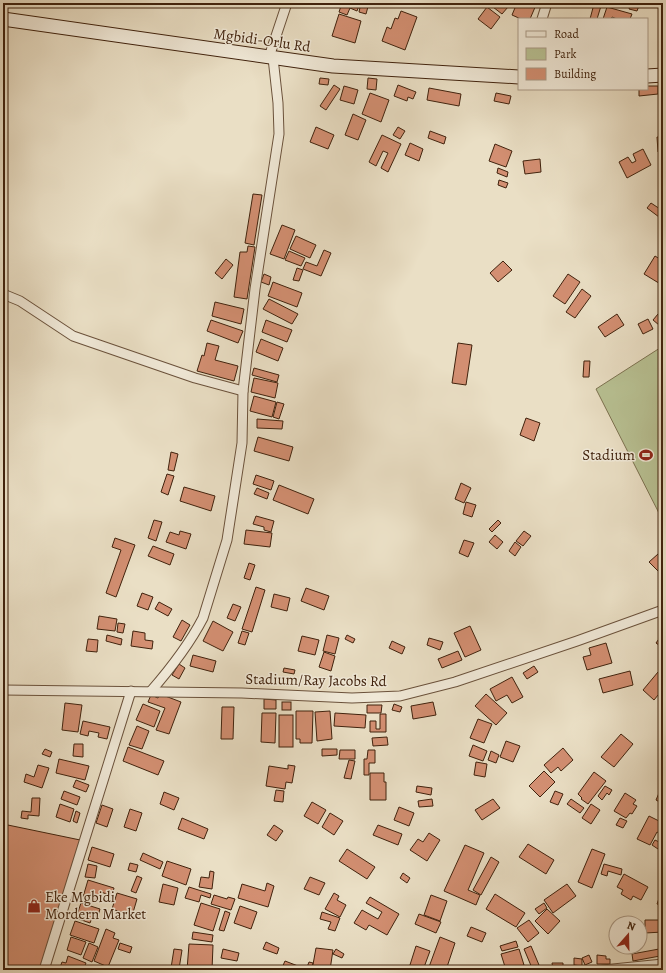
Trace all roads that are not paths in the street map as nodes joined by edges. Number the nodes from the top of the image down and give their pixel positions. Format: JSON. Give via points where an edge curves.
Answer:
{"nodes":[{"id":1,"x":287,"y":3,"type":"edge"},
{"id":2,"x":547,"y":3,"type":"edge"},
{"id":3,"x":542,"y":18,"type":"edge"},
{"id":4,"x":3,"y":19,"type":"edge"},
{"id":5,"x":271,"y":57,"type":"junction"},
{"id":6,"x":663,"y":75,"type":"edge"},
{"id":7,"x":648,"y":76,"type":"edge"},
{"id":8,"x":518,"y":77,"type":"edge"},
{"id":9,"x":3,"y":294,"type":"edge"},
{"id":10,"x":243,"y":391,"type":"junction"},
{"id":11,"x":663,"y":610,"type":"edge"},
{"id":12,"x":3,"y":690,"type":"edge"},
{"id":13,"x":131,"y":691,"type":"junction"},
{"id":14,"x":151,"y":691,"type":"junction"},
{"id":15,"x":663,"y":964,"type":"edge"},
{"id":16,"x":44,"y":970,"type":"edge"},
{"id":17,"x":603,"y":970,"type":"edge"}],
"edges":[{"from":1,"to":5,"type":"street"},
{"from":2,"to":3,"type":"street"},
{"from":4,"to":5,"type":"main road","name":"Mgbidi-Orlu Rd"},
{"from":5,"to":8,"type":"main road","name":"Mgbidi-Orlu Rd","via":[[333,66]]},
{"from":5,"to":10,"type":"street","via":[[278,103],[279,134],[255,289]]},
{"from":6,"to":7,"type":"main road"},
{"from":9,"to":10,"type":"street","via":[[20,301],[73,336],[195,378]]},
{"from":10,"to":14,"type":"street","via":[[242,443],[227,540],[203,618],[173,666]]},
{"from":11,"to":14,"type":"street","name":"Stadium/Ray Jacobs Rd","via":[[455,682],[400,696],[352,698]]},
{"from":12,"to":13,"type":"street","name":"Stadium/Ray Jacobs Rd"},
{"from":13,"to":14,"type":"street","name":"Stadium/Ray Jacobs Rd"},
{"from":13,"to":16,"type":"street"},
{"from":15,"to":17,"type":"street"}]}
